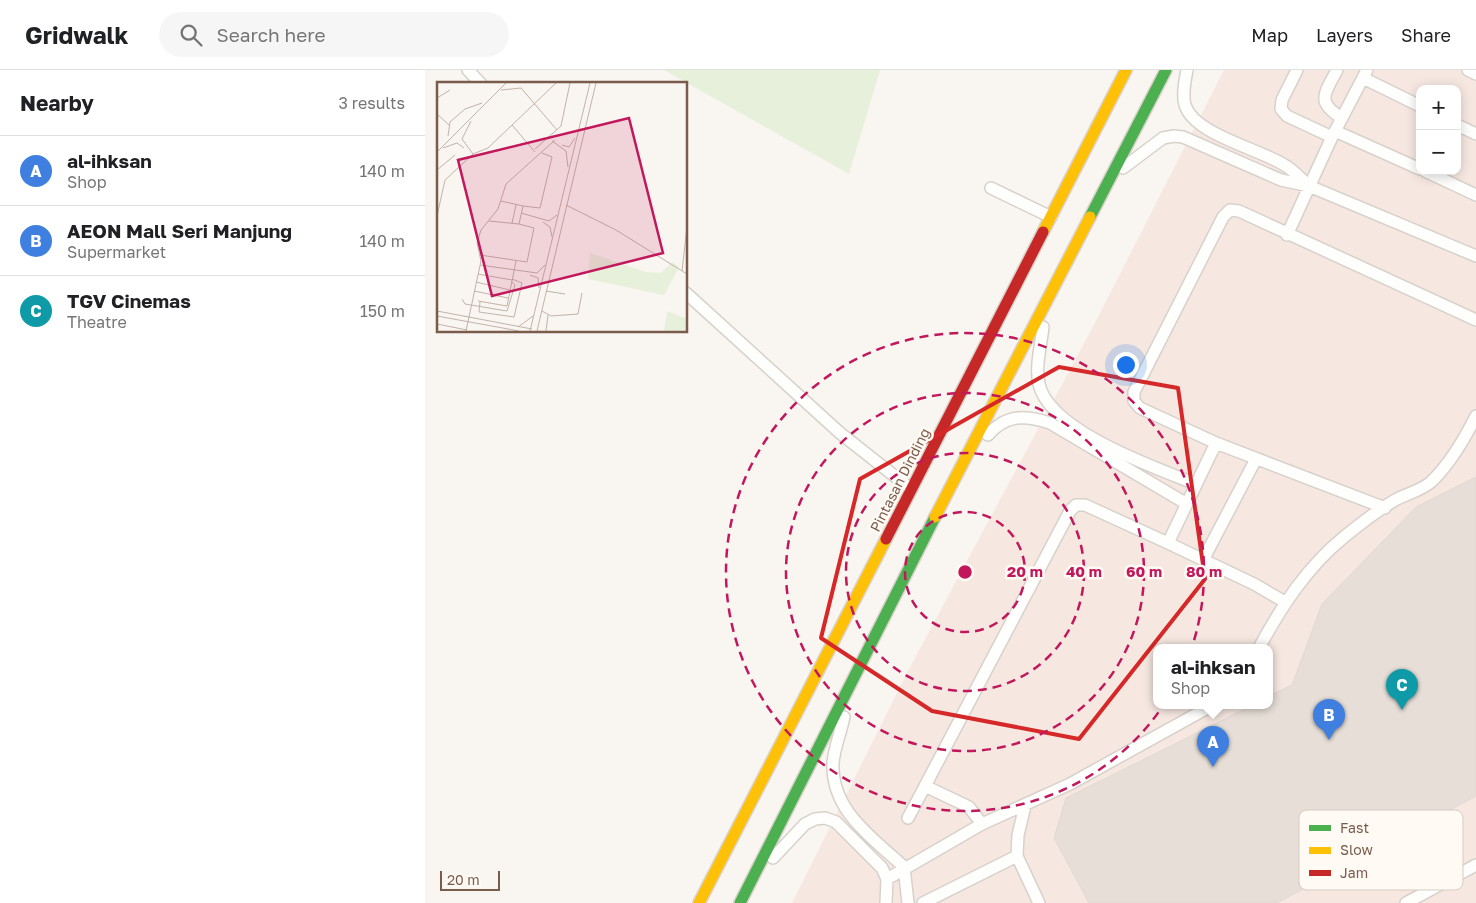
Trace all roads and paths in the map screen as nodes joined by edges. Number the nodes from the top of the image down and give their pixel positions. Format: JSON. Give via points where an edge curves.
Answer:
{"nodes":[{"id":1,"x":468,"y":70,"type":"edge"},
{"id":2,"x":1126,"y":70,"type":"edge"},
{"id":3,"x":1166,"y":70,"type":"edge"},
{"id":4,"x":1187,"y":70,"type":"edge"},
{"id":5,"x":1297,"y":70,"type":"edge"},
{"id":6,"x":1337,"y":70,"type":"edge"},
{"id":7,"x":1468,"y":70,"type":"edge"},
{"id":8,"x":1365,"y":74,"type":"edge"},
{"id":9,"x":1476,"y":74,"type":"edge"},
{"id":10,"x":479,"y":82,"type":"edge"},
{"id":11,"x":1416,"y":104,"type":"edge"},
{"id":12,"x":1342,"y":118,"type":"junction"},
{"id":13,"x":1461,"y":127,"type":"edge"},
{"id":14,"x":1334,"y":134,"type":"junction"},
{"id":15,"x":1476,"y":134,"type":"edge"},
{"id":16,"x":1416,"y":167,"type":"edge"},
{"id":17,"x":1434,"y":175,"type":"edge"},
{"id":18,"x":1108,"y":180,"type":"junction"},
{"id":19,"x":1309,"y":186,"type":"junction"},
{"id":20,"x":991,"y":188,"type":"dead end"},
{"id":21,"x":1476,"y":195,"type":"edge"},
{"id":22,"x":1051,"y":217,"type":"junction"},
{"id":23,"x":1287,"y":235,"type":"junction"},
{"id":24,"x":1476,"y":256,"type":"edge"},
{"id":25,"x":687,"y":294,"type":"edge"},
{"id":26,"x":1045,"y":306,"type":"junction"},
{"id":27,"x":1476,"y":320,"type":"edge"},
{"id":28,"x":1476,"y":416,"type":"edge"},
{"id":29,"x":1216,"y":443,"type":"junction"},
{"id":30,"x":1256,"y":459,"type":"junction"},
{"id":31,"x":958,"y":472,"type":"junction"},
{"id":32,"x":1196,"y":484,"type":"junction"},
{"id":33,"x":913,"y":490,"type":"junction"},
{"id":34,"x":1187,"y":504,"type":"junction"},
{"id":35,"x":1385,"y":508,"type":"junction"},
{"id":36,"x":1168,"y":544,"type":"junction"},
{"id":37,"x":1203,"y":560,"type":"junction"},
{"id":38,"x":1285,"y":602,"type":"junction"},
{"id":39,"x":1261,"y":644,"type":"edge"},
{"id":40,"x":854,"y":674,"type":"junction"},
{"id":41,"x":1206,"y":709,"type":"edge"},
{"id":42,"x":925,"y":786,"type":"junction"},
{"id":43,"x":1025,"y":806,"type":"junction"},
{"id":44,"x":908,"y":818,"type":"dead end"},
{"id":45,"x":982,"y":824,"type":"junction"},
{"id":46,"x":1017,"y":856,"type":"junction"},
{"id":47,"x":1476,"y":865,"type":"edge"},
{"id":48,"x":904,"y":867,"type":"junction"},
{"id":49,"x":1463,"y":872,"type":"edge"},
{"id":50,"x":754,"y":877,"type":"junction"},
{"id":51,"x":887,"y":879,"type":"junction"},
{"id":52,"x":1430,"y":890,"type":"edge"},
{"id":53,"x":699,"y":903,"type":"edge"},
{"id":54,"x":740,"y":903,"type":"edge"},
{"id":55,"x":886,"y":903,"type":"edge"},
{"id":56,"x":908,"y":903,"type":"edge"},
{"id":57,"x":923,"y":903,"type":"edge"},
{"id":58,"x":1039,"y":903,"type":"edge"},
{"id":59,"x":1406,"y":903,"type":"edge"}],
"edges":[{"from":1,"to":10,"type":"lane"},
{"from":2,"to":22,"type":"main road","name":"Pintasan Dinding"},
{"from":3,"to":18,"type":"main road"},
{"from":4,"to":19,"type":"lane","via":[[1184,98],[1191,116],[1203,127],[1286,166]]},
{"from":5,"to":14,"type":"lane","via":[[1281,109],[1287,116]]},
{"from":6,"to":12,"type":"lane","via":[[1324,94],[1324,104]]},
{"from":7,"to":9,"type":"lane"},
{"from":8,"to":11,"type":"lane"},
{"from":8,"to":12,"type":"lane"},
{"from":12,"to":14,"type":"lane"},
{"from":13,"to":15,"type":"lane"},
{"from":14,"to":16,"type":"lane"},
{"from":14,"to":19,"type":"lane"},
{"from":17,"to":21,"type":"lane"},
{"from":18,"to":19,"type":"lane","via":[[1163,138],[1174,136],[1281,180]]},
{"from":18,"to":26,"type":"main road"},
{"from":19,"to":23,"type":"lane"},
{"from":19,"to":24,"type":"lane"},
{"from":20,"to":22,"type":"lane"},
{"from":22,"to":33,"type":"main road","name":"Pintasan Dinding"},
{"from":23,"to":27,"type":"lane"},
{"from":23,"to":29,"type":"lane","via":[[1239,211],[1230,210],[1223,217],[1134,392],[1134,401],[1140,408]]},
{"from":25,"to":33,"type":"lane","via":[[841,433]]},
{"from":26,"to":31,"type":"main road"},
{"from":26,"to":32,"type":"lane","via":[[1039,384],[1047,401],[1095,440]]},
{"from":28,"to":35,"type":"lane","via":[[1450,459],[1429,484]]},
{"from":29,"to":30,"type":"lane"},
{"from":29,"to":32,"type":"lane"},
{"from":30,"to":35,"type":"lane"},
{"from":30,"to":37,"type":"lane"},
{"from":31,"to":34,"type":"lane","via":[[995,427],[1009,418],[1024,416],[1049,424]]},
{"from":31,"to":40,"type":"main road"},
{"from":32,"to":34,"type":"lane"},
{"from":33,"to":53,"type":"main road","name":"Pintasan Dinding"},
{"from":34,"to":36,"type":"lane"},
{"from":35,"to":38,"type":"lane","via":[[1345,536],[1318,561]]},
{"from":36,"to":37,"type":"lane"},
{"from":36,"to":42,"type":"lane","via":[[1085,505],[1076,505],[1032,578]]},
{"from":37,"to":38,"type":"lane"},
{"from":38,"to":39,"type":"lane"},
{"from":40,"to":48,"type":"lane","via":[[833,762],[840,801],[854,821]]},
{"from":40,"to":50,"type":"main road"},
{"from":41,"to":43,"type":"lane"},
{"from":42,"to":44,"type":"lane"},
{"from":42,"to":45,"type":"lane","via":[[969,807]]},
{"from":43,"to":45,"type":"lane"},
{"from":43,"to":46,"type":"lane"},
{"from":45,"to":48,"type":"lane"},
{"from":46,"to":57,"type":"lane"},
{"from":46,"to":58,"type":"lane"},
{"from":47,"to":49,"type":"lane"},
{"from":48,"to":51,"type":"lane"},
{"from":48,"to":56,"type":"lane"},
{"from":50,"to":51,"type":"lane","via":[[805,824],[815,818],[825,818],[836,822],[882,868]]},
{"from":50,"to":54,"type":"main road"},
{"from":51,"to":55,"type":"lane"},
{"from":52,"to":59,"type":"lane"}]}
